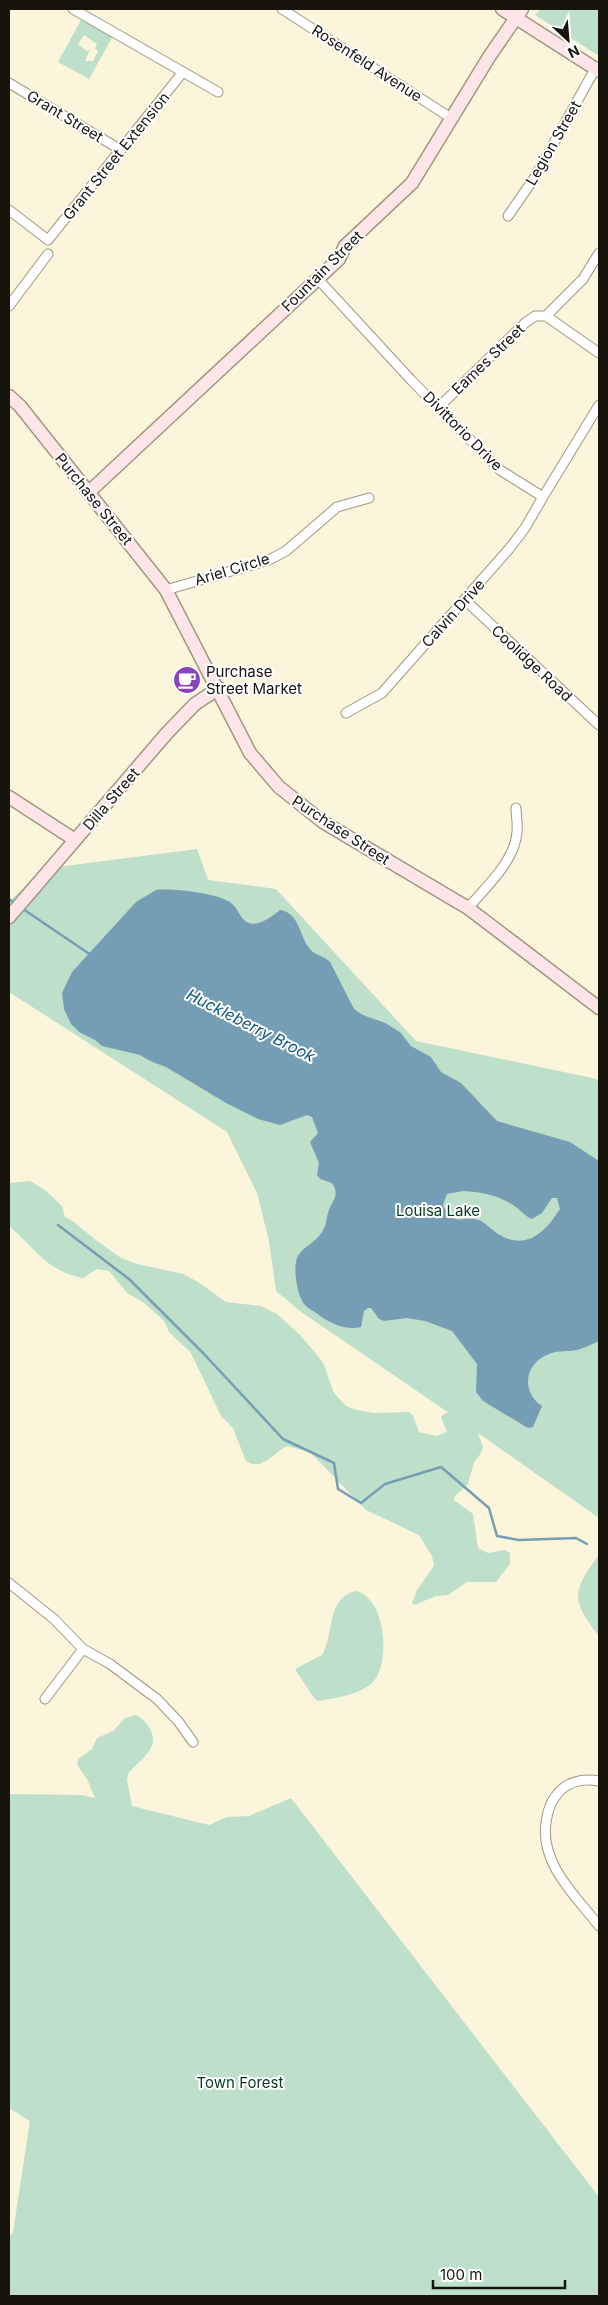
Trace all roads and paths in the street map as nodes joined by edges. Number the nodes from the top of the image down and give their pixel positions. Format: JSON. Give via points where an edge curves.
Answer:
{"nodes":[{"id":1,"x":73,"y":9,"type":"edge"},
{"id":2,"x":282,"y":9,"type":"edge"},
{"id":3,"x":502,"y":9,"type":"edge"},
{"id":4,"x":519,"y":13,"type":"edge"},
{"id":5,"x":597,"y":70,"type":"edge"},
{"id":6,"x":183,"y":72,"type":"junction"},
{"id":7,"x":9,"y":83,"type":"edge"},
{"id":8,"x":218,"y":92,"type":"dead end"},
{"id":9,"x":452,"y":118,"type":"junction"},
{"id":10,"x":121,"y":150,"type":"junction"},
{"id":11,"x":9,"y":210,"type":"edge"},
{"id":12,"x":508,"y":216,"type":"dead end"},
{"id":13,"x":599,"y":253,"type":"edge"},
{"id":14,"x":48,"y":254,"type":"dead end"},
{"id":15,"x":317,"y":278,"type":"junction"},
{"id":16,"x":9,"y":306,"type":"edge"},
{"id":17,"x":546,"y":316,"type":"junction"},
{"id":18,"x":599,"y":354,"type":"edge"},
{"id":19,"x":9,"y":396,"type":"edge"},
{"id":20,"x":599,"y":405,"type":"edge"},
{"id":21,"x":439,"y":407,"type":"junction"},
{"id":22,"x":89,"y":492,"type":"junction"},
{"id":23,"x":543,"y":497,"type":"junction"},
{"id":24,"x":369,"y":498,"type":"dead end"},
{"id":25,"x":166,"y":590,"type":"junction"},
{"id":26,"x":465,"y":600,"type":"junction"},
{"id":27,"x":219,"y":688,"type":"junction"},
{"id":28,"x":346,"y":713,"type":"dead end"},
{"id":29,"x":599,"y":725,"type":"edge"},
{"id":30,"x":9,"y":798,"type":"edge"},
{"id":31,"x":516,"y":808,"type":"dead end"},
{"id":32,"x":75,"y":840,"type":"junction"},
{"id":33,"x":468,"y":908,"type":"junction"},
{"id":34,"x":15,"y":910,"type":"edge"},
{"id":35,"x":599,"y":1008,"type":"edge"},
{"id":36,"x":9,"y":1583,"type":"edge"},
{"id":37,"x":83,"y":1649,"type":"junction"},
{"id":38,"x":44,"y":1699,"type":"dead end"},
{"id":39,"x":193,"y":1742,"type":"dead end"},
{"id":40,"x":599,"y":1781,"type":"edge"},
{"id":41,"x":599,"y":1926,"type":"edge"}],
"edges":[{"from":1,"to":6,"type":"street"},
{"from":2,"to":9,"type":"street","name":"Rosenfeld Avenue"},
{"from":3,"to":4,"type":"main road"},
{"from":4,"to":5,"type":"main road"},
{"from":4,"to":9,"type":"main road","name":"Fountain Street"},
{"from":5,"to":12,"type":"street","name":"Legion Street","via":[[535,177]]},
{"from":6,"to":8,"type":"street"},
{"from":6,"to":10,"type":"street","name":"Grant Street Extension"},
{"from":7,"to":10,"type":"street","name":"Grant Street"},
{"from":9,"to":15,"type":"main road","name":"Fountain Street","via":[[412,183],[345,246],[339,259]]},
{"from":10,"to":11,"type":"street","name":"Grant Street Extension","via":[[48,240]]},
{"from":13,"to":17,"type":"street","name":"Eames Street","via":[[583,279]]},
{"from":14,"to":16,"type":"street"},
{"from":15,"to":21,"type":"street","name":"Divittorio Drive"},
{"from":15,"to":22,"type":"main road","name":"Fountain Street","via":[[225,368]]},
{"from":17,"to":18,"type":"street"},
{"from":17,"to":21,"type":"street","name":"Eames Street","via":[[535,316],[525,324]]},
{"from":19,"to":22,"type":"main road","name":"Purchase Street"},
{"from":20,"to":23,"type":"street"},
{"from":21,"to":23,"type":"street","name":"Divittorio Drive","via":[[500,470]]},
{"from":22,"to":25,"type":"main road","name":"Purchase Street"},
{"from":23,"to":26,"type":"street","name":"Calvin Drive","via":[[509,550]]},
{"from":24,"to":25,"type":"street","name":"Ariel Circle","via":[[337,507],[286,551],[270,560]]},
{"from":25,"to":27,"type":"main road","name":"Purchase Street"},
{"from":26,"to":28,"type":"street","name":"Calvin Drive","via":[[382,692]]},
{"from":26,"to":29,"type":"street","name":"Coolidge Road"},
{"from":27,"to":32,"type":"main road","name":"Dilla Street","via":[[195,704]]},
{"from":27,"to":33,"type":"main road","name":"Purchase Street","via":[[250,753],[279,788],[324,822]]},
{"from":30,"to":32,"type":"main road"},
{"from":31,"to":33,"type":"street","via":[[517,833],[513,847],[504,865]]},
{"from":32,"to":34,"type":"main road","name":"Dilla Street"},
{"from":33,"to":35,"type":"main road","name":"Purchase Street"},
{"from":36,"to":37,"type":"street","via":[[54,1619]]},
{"from":37,"to":38,"type":"street"},
{"from":37,"to":39,"type":"street","via":[[110,1664],[157,1699]]},
{"from":40,"to":41,"type":"street","via":[[575,1782],[556,1794],[545,1830],[546,1847],[555,1870]]}]}
